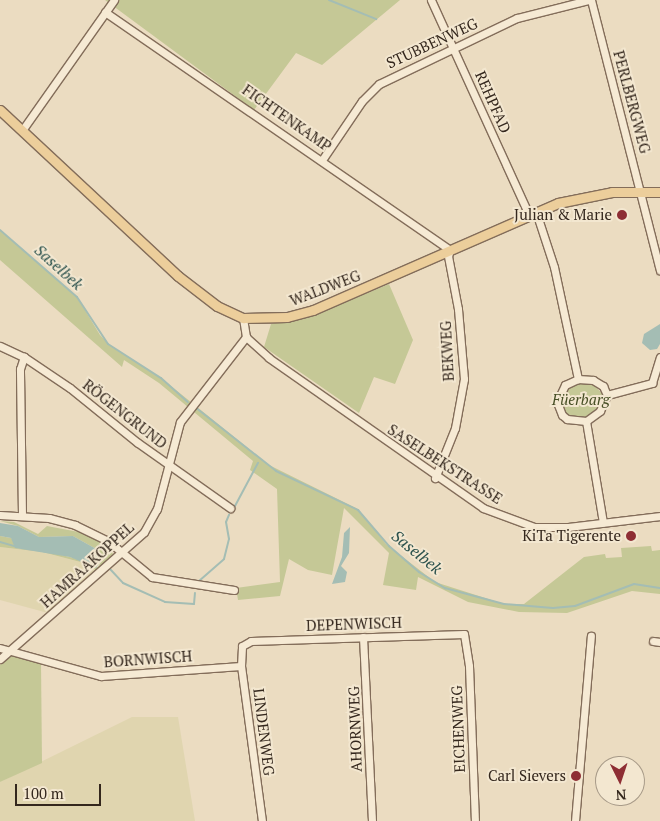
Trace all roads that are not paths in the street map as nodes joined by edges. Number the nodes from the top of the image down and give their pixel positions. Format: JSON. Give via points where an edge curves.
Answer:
{"nodes":[{"id":1,"x":114,"y":0,"type":"edge"},
{"id":2,"x":431,"y":0,"type":"edge"},
{"id":3,"x":589,"y":0,"type":"edge"},
{"id":4,"x":105,"y":12,"type":"junction"},
{"id":5,"x":454,"y":46,"type":"junction"},
{"id":6,"x":0,"y":110,"type":"edge"},
{"id":7,"x":24,"y":129,"type":"junction"},
{"id":8,"x":322,"y":160,"type":"junction"},
{"id":9,"x":641,"y":191,"type":"junction"},
{"id":10,"x":660,"y":192,"type":"edge"},
{"id":11,"x":533,"y":214,"type":"junction"},
{"id":12,"x":450,"y":250,"type":"junction"},
{"id":13,"x":660,"y":270,"type":"edge"},
{"id":14,"x":243,"y":318,"type":"junction"},
{"id":15,"x":246,"y":337,"type":"junction"},
{"id":16,"x":0,"y":346,"type":"edge"},
{"id":17,"x":660,"y":356,"type":"edge"},
{"id":18,"x":24,"y":357,"type":"junction"},
{"id":19,"x":578,"y":379,"type":"junction"},
{"id":20,"x":607,"y":395,"type":"junction"},
{"id":21,"x":586,"y":421,"type":"junction"},
{"id":22,"x":167,"y":464,"type":"junction"},
{"id":23,"x":435,"y":478,"type":"junction"},
{"id":24,"x":230,"y":508,"type":"dead end"},
{"id":25,"x":0,"y":515,"type":"edge"},
{"id":26,"x":22,"y":515,"type":"junction"},
{"id":27,"x":660,"y":516,"type":"edge"},
{"id":28,"x":603,"y":523,"type":"junction"},
{"id":29,"x":121,"y":551,"type":"junction"},
{"id":30,"x":234,"y":590,"type":"dead end"},
{"id":31,"x":590,"y":636,"type":"dead end"},
{"id":32,"x":363,"y":637,"type":"junction"},
{"id":33,"x":467,"y":637,"type":"joint"},
{"id":34,"x":242,"y":646,"type":"joint"},
{"id":35,"x":0,"y":648,"type":"edge"},
{"id":36,"x":11,"y":650,"type":"junction"},
{"id":37,"x":0,"y":659,"type":"edge"},
{"id":38,"x":241,"y":666,"type":"junction"},
{"id":39,"x":262,"y":821,"type":"edge"},
{"id":40,"x":372,"y":821,"type":"edge"},
{"id":41,"x":475,"y":821,"type":"edge"},
{"id":42,"x":575,"y":821,"type":"edge"}],
"edges":[{"from":1,"to":4,"type":"street"},
{"from":2,"to":5,"type":"street","name":"REHPFAD"},
{"from":3,"to":5,"type":"street","name":"STUBBENWEG","via":[[517,18]]},
{"from":3,"to":9,"type":"street","name":"PERLBERGWEG"},
{"from":4,"to":7,"type":"street"},
{"from":4,"to":8,"type":"street","name":"FICHTENKAMP"},
{"from":5,"to":8,"type":"street","name":"STUBBENWEG","via":[[379,84],[362,101]]},
{"from":5,"to":11,"type":"street","name":"REHPFAD"},
{"from":6,"to":7,"type":"main road","name":"WALDWEG"},
{"from":7,"to":14,"type":"main road","name":"WALDWEG","via":[[178,276],[217,306]]},
{"from":8,"to":12,"type":"street","name":"FICHTENKAMP"},
{"from":9,"to":10,"type":"main road","name":"WALDWEG"},
{"from":9,"to":11,"type":"main road","name":"WALDWEG","via":[[584,196]]},
{"from":9,"to":13,"type":"street","name":"PERLBERGWEG"},
{"from":11,"to":12,"type":"main road","name":"WALDWEG"},
{"from":11,"to":19,"type":"street","name":"REHPFAD","via":[[554,267]]},
{"from":12,"to":14,"type":"main road","name":"WALDWEG","via":[[313,310],[287,317]]},
{"from":12,"to":23,"type":"street","name":"BEKWEG","via":[[448,256],[458,309],[464,379],[455,428]]},
{"from":14,"to":15,"type":"street"},
{"from":15,"to":22,"type":"street","name":"HAMRAAKOPPEL","via":[[180,422]]},
{"from":15,"to":23,"type":"street","name":"SASELBEKSTRASSE","via":[[304,385]]},
{"from":16,"to":18,"type":"street","name":"RÖGENGRUND"},
{"from":17,"to":20,"type":"street","via":[[652,384]]},
{"from":18,"to":22,"type":"street","name":"RÖGENGRUND","via":[[70,388]]},
{"from":18,"to":26,"type":"street","via":[[20,368]]},
{"from":19,"to":20,"type":"street","via":[[593,380]]},
{"from":19,"to":21,"type":"street","via":[[564,385],[557,402],[567,419]]},
{"from":20,"to":21,"type":"street","via":[[600,412]]},
{"from":21,"to":28,"type":"street"},
{"from":22,"to":24,"type":"street","name":"RÖGENGRUND"},
{"from":22,"to":29,"type":"street","name":"HAMRAAKOPPEL","via":[[152,522]]},
{"from":23,"to":28,"type":"street","name":"SASELBEKSTRASSE","via":[[483,508],[534,526]]},
{"from":25,"to":26,"type":"street"},
{"from":26,"to":29,"type":"street","via":[[75,525],[91,531]]},
{"from":27,"to":28,"type":"street","name":"SASELBEKSTRASSE"},
{"from":29,"to":30,"type":"street","via":[[145,573],[158,580]]},
{"from":29,"to":36,"type":"street","name":"HAMRAAKOPPEL","via":[[86,586]]},
{"from":31,"to":42,"type":"street"},
{"from":32,"to":33,"type":"street","name":"DEPENWISCH","via":[[464,634]]},
{"from":32,"to":34,"type":"street","name":"DEPENWISCH","via":[[251,641]]},
{"from":32,"to":40,"type":"street","name":"AHORNWEG"},
{"from":33,"to":41,"type":"street","name":"EICHENWEG"},
{"from":34,"to":38,"type":"street","name":"LINDENWEG"},
{"from":35,"to":36,"type":"street","name":"BORNWISCH"},
{"from":36,"to":37,"type":"street","name":"HAMRAAKOPPEL"},
{"from":36,"to":38,"type":"street","name":"BORNWISCH","via":[[101,676]]},
{"from":38,"to":39,"type":"street","name":"LINDENWEG"}]}
